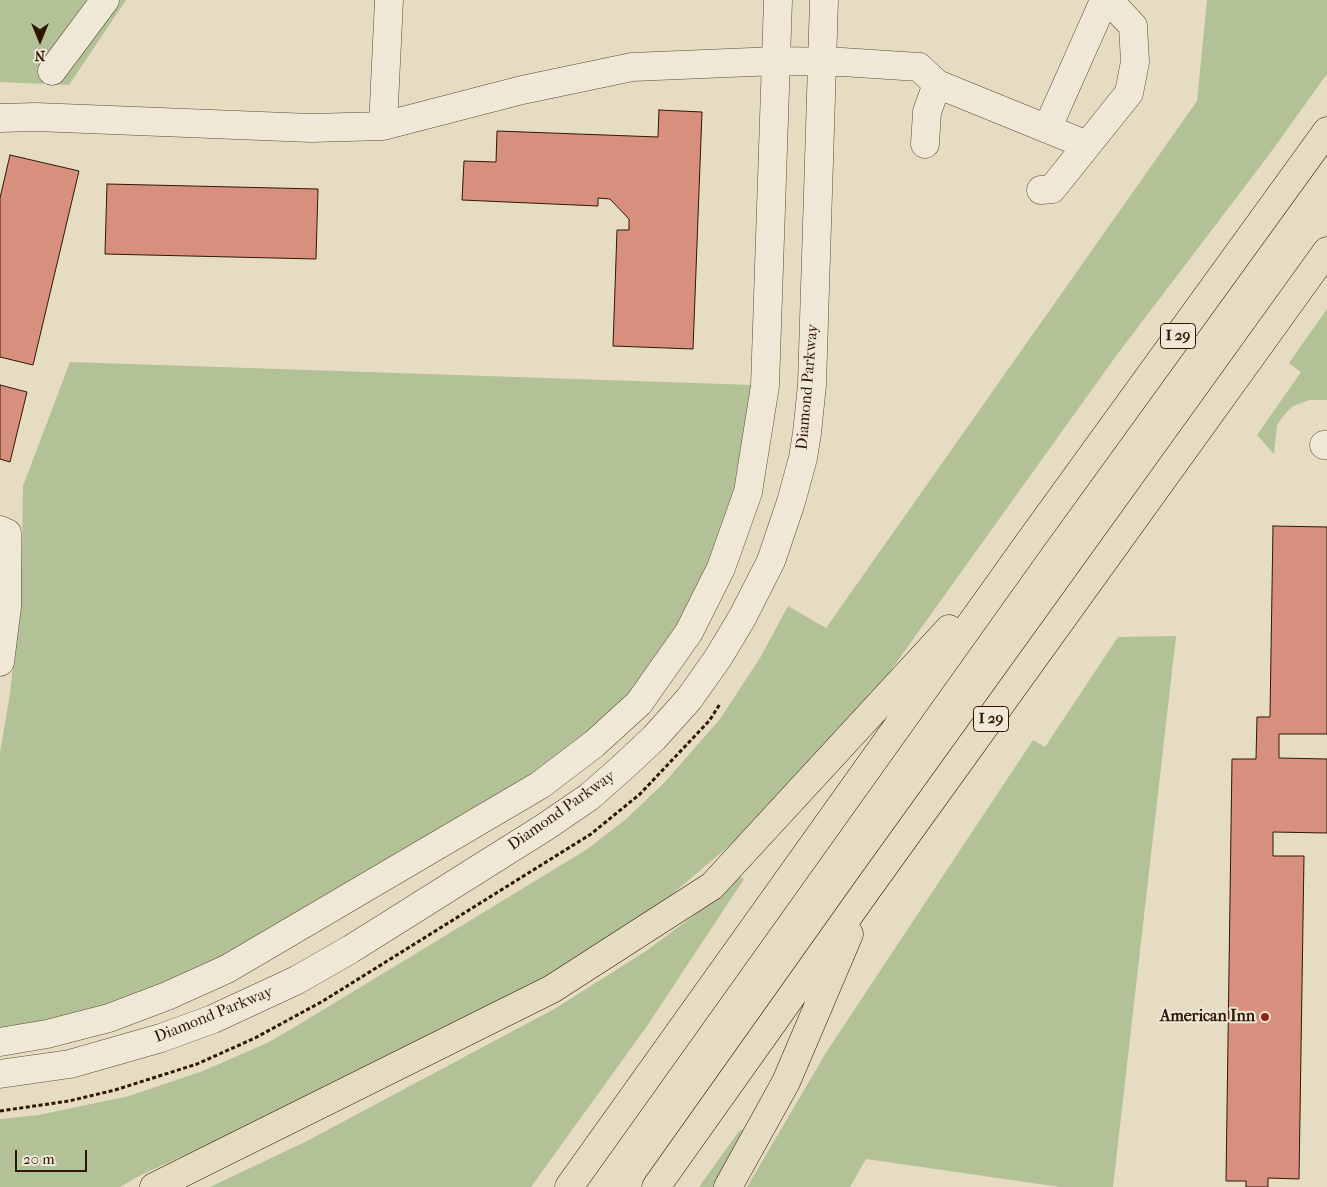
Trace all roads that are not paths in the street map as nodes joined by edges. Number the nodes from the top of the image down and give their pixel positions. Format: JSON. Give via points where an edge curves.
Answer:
{"nodes":[{"id":1,"x":105,"y":0,"type":"edge"},
{"id":2,"x":389,"y":0,"type":"edge"},
{"id":3,"x":778,"y":0,"type":"edge"},
{"id":4,"x":824,"y":0,"type":"edge"},
{"id":5,"x":1110,"y":3,"type":"edge"},
{"id":6,"x":776,"y":61,"type":"junction"},
{"id":7,"x":822,"y":61,"type":"junction"},
{"id":8,"x":52,"y":71,"type":"dead end"},
{"id":9,"x":937,"y":84,"type":"junction"},
{"id":10,"x":0,"y":118,"type":"edge"},
{"id":11,"x":383,"y":126,"type":"junction"},
{"id":12,"x":1046,"y":129,"type":"junction"},
{"id":13,"x":1327,"y":131,"type":"edge"},
{"id":14,"x":925,"y":144,"type":"dead end"},
{"id":15,"x":1087,"y":146,"type":"junction"},
{"id":16,"x":1041,"y":190,"type":"dead end"},
{"id":17,"x":1327,"y":251,"type":"edge"},
{"id":18,"x":0,"y":530,"type":"edge"},
{"id":19,"x":1030,"y":541,"type":"junction"},
{"id":20,"x":0,"y":662,"type":"edge"},
{"id":21,"x":869,"y":887,"type":"junction"},
{"id":22,"x":0,"y":1042,"type":"edge"},
{"id":23,"x":0,"y":1074,"type":"edge"},
{"id":24,"x":154,"y":1187,"type":"edge"},
{"id":25,"x":569,"y":1187,"type":"edge"},
{"id":26,"x":656,"y":1187,"type":"edge"},
{"id":27,"x":728,"y":1187,"type":"edge"}],
"edges":[{"from":1,"to":8,"type":"street"},
{"from":2,"to":11,"type":"street"},
{"from":3,"to":6,"type":"street","name":"Diamond Parkway"},
{"from":4,"to":7,"type":"street","name":"Diamond Parkway"},
{"from":5,"to":12,"type":"street"},
{"from":5,"to":15,"type":"street","via":[[1133,26],[1135,62],[1129,93]]},
{"from":6,"to":7,"type":"street"},
{"from":6,"to":11,"type":"street","via":[[632,67],[522,90]]},
{"from":6,"to":22,"type":"street","name":"Diamond Parkway","via":[[765,386],[748,492],[721,568],[689,632],[639,703],[594,744],[540,785],[227,969],[109,1018]]},
{"from":7,"to":9,"type":"street","via":[[919,67]]},
{"from":7,"to":23,"type":"street","name":"Diamond Parkway","via":[[812,385],[803,458],[792,502],[771,560],[718,658],[689,698],[654,738],[589,796],[545,827],[297,980],[213,1019],[161,1038],[70,1064]]},
{"from":9,"to":12,"type":"street"},
{"from":9,"to":14,"type":"street","via":[[927,112]]},
{"from":10,"to":11,"type":"street","via":[[311,128]]},
{"from":12,"to":15,"type":"street"},
{"from":13,"to":19,"type":"highway","number":"I 29"},
{"from":15,"to":16,"type":"street","via":[[1052,189]]},
{"from":17,"to":21,"type":"highway","number":"I 29"},
{"from":18,"to":20,"type":"street","via":[[7,533],[7,606]]},
{"from":19,"to":24,"type":"highway","via":[[712,886],[552,989]]},
{"from":19,"to":25,"type":"highway","number":"I 29"},
{"from":21,"to":26,"type":"highway","number":"I 29"},
{"from":21,"to":27,"type":"highway","via":[[786,1082]]}]}
